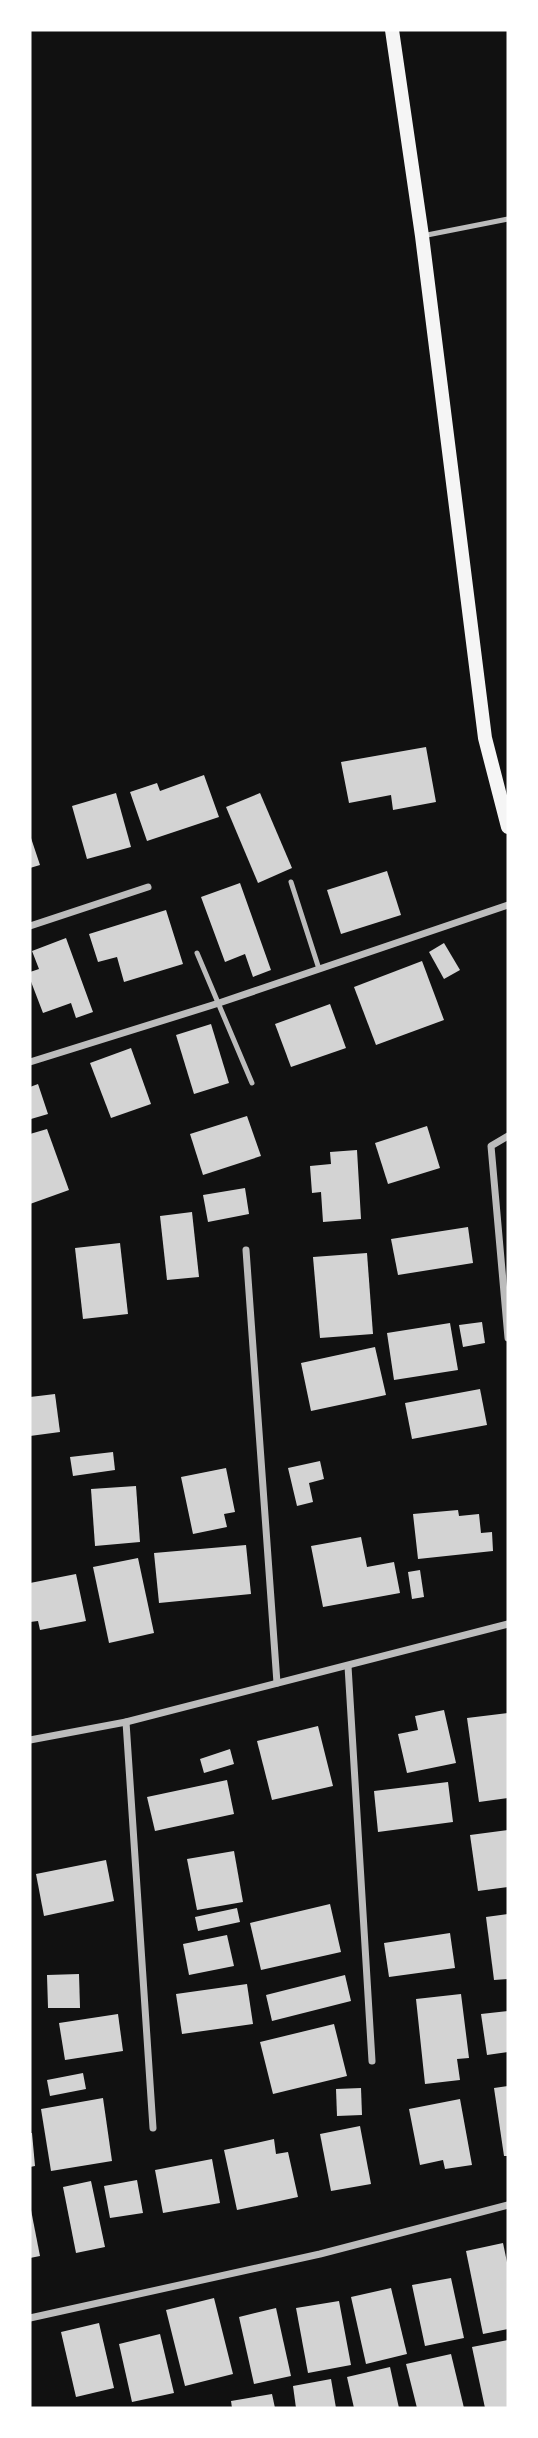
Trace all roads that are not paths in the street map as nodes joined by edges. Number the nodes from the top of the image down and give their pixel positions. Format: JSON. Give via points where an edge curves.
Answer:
{"nodes":[{"id":1,"x":392,"y":30,"type":"edge"},
{"id":2,"x":508,"y":219,"type":"edge"},
{"id":3,"x":422,"y":236,"type":"junction"},
{"id":4,"x":508,"y":827,"type":"edge"},
{"id":5,"x":290,"y":882,"type":"dead end"},
{"id":6,"x":148,"y":887,"type":"dead end"},
{"id":7,"x":508,"y":905,"type":"edge"},
{"id":8,"x":30,"y":926,"type":"edge"},
{"id":9,"x":197,"y":953,"type":"dead end"},
{"id":10,"x":319,"y":968,"type":"junction"},
{"id":11,"x":219,"y":1003,"type":"junction"},
{"id":12,"x":30,"y":1052,"type":"edge"},
{"id":13,"x":31,"y":1062,"type":"edge"},
{"id":14,"x":252,"y":1083,"type":"dead end"},
{"id":15,"x":508,"y":1136,"type":"edge"},
{"id":16,"x":246,"y":1250,"type":"dead end"},
{"id":17,"x":508,"y":1338,"type":"edge"},
{"id":18,"x":508,"y":1624,"type":"edge"},
{"id":19,"x":348,"y":1666,"type":"junction"},
{"id":20,"x":277,"y":1683,"type":"junction"},
{"id":21,"x":125,"y":1722,"type":"junction"},
{"id":22,"x":30,"y":1740,"type":"edge"},
{"id":23,"x":372,"y":2061,"type":"dead end"},
{"id":24,"x":153,"y":2128,"type":"dead end"},
{"id":25,"x":508,"y":2206,"type":"edge"},
{"id":26,"x":30,"y":2318,"type":"edge"}],
"edges":[{"from":1,"to":3,"type":"main road"},
{"from":2,"to":3,"type":"lane"},
{"from":3,"to":4,"type":"main road","via":[[485,738]]},
{"from":5,"to":10,"type":"lane"},
{"from":6,"to":8,"type":"street"},
{"from":7,"to":10,"type":"street"},
{"from":9,"to":11,"type":"lane"},
{"from":10,"to":11,"type":"street"},
{"from":11,"to":13,"type":"street"},
{"from":11,"to":14,"type":"lane"},
{"from":12,"to":13,"type":"street"},
{"from":15,"to":17,"type":"street","via":[[491,1146]]},
{"from":16,"to":20,"type":"street"},
{"from":18,"to":19,"type":"street"},
{"from":19,"to":20,"type":"street"},
{"from":19,"to":23,"type":"street"},
{"from":20,"to":21,"type":"street"},
{"from":21,"to":22,"type":"street"},
{"from":21,"to":24,"type":"street"},
{"from":25,"to":26,"type":"street","via":[[320,2254]]}]}
